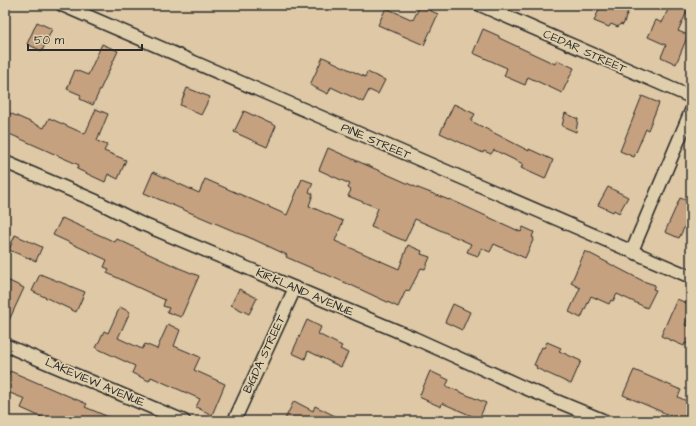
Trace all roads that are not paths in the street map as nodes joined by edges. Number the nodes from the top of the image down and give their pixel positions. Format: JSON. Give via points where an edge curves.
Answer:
{"nodes":[{"id":1,"x":62,"y":5,"type":"edge"},
{"id":2,"x":480,"y":5,"type":"edge"},
{"id":3,"x":691,"y":97,"type":"edge"},
{"id":4,"x":691,"y":111,"type":"edge"},
{"id":5,"x":5,"y":162,"type":"edge"},
{"id":6,"x":632,"y":251,"type":"junction"},
{"id":7,"x":691,"y":277,"type":"edge"},
{"id":8,"x":295,"y":288,"type":"junction"},
{"id":9,"x":5,"y":345,"type":"edge"},
{"id":10,"x":184,"y":421,"type":"edge"},
{"id":11,"x":234,"y":421,"type":"edge"},
{"id":12,"x":605,"y":421,"type":"edge"}],
"edges":[{"from":1,"to":6,"type":"street","name":"PINE STREET"},
{"from":2,"to":3,"type":"street","name":"CEDAR STREET"},
{"from":4,"to":6,"type":"street"},
{"from":5,"to":8,"type":"street","name":"KIRKLAND AVENUE","via":[[140,223]]},
{"from":6,"to":7,"type":"street","name":"PINE STREET"},
{"from":8,"to":11,"type":"street","name":"BIGDA STREET"},
{"from":8,"to":12,"type":"street","name":"KIRKLAND AVENUE"},
{"from":9,"to":10,"type":"street","name":"LAKEVIEW AVENUE"}]}
